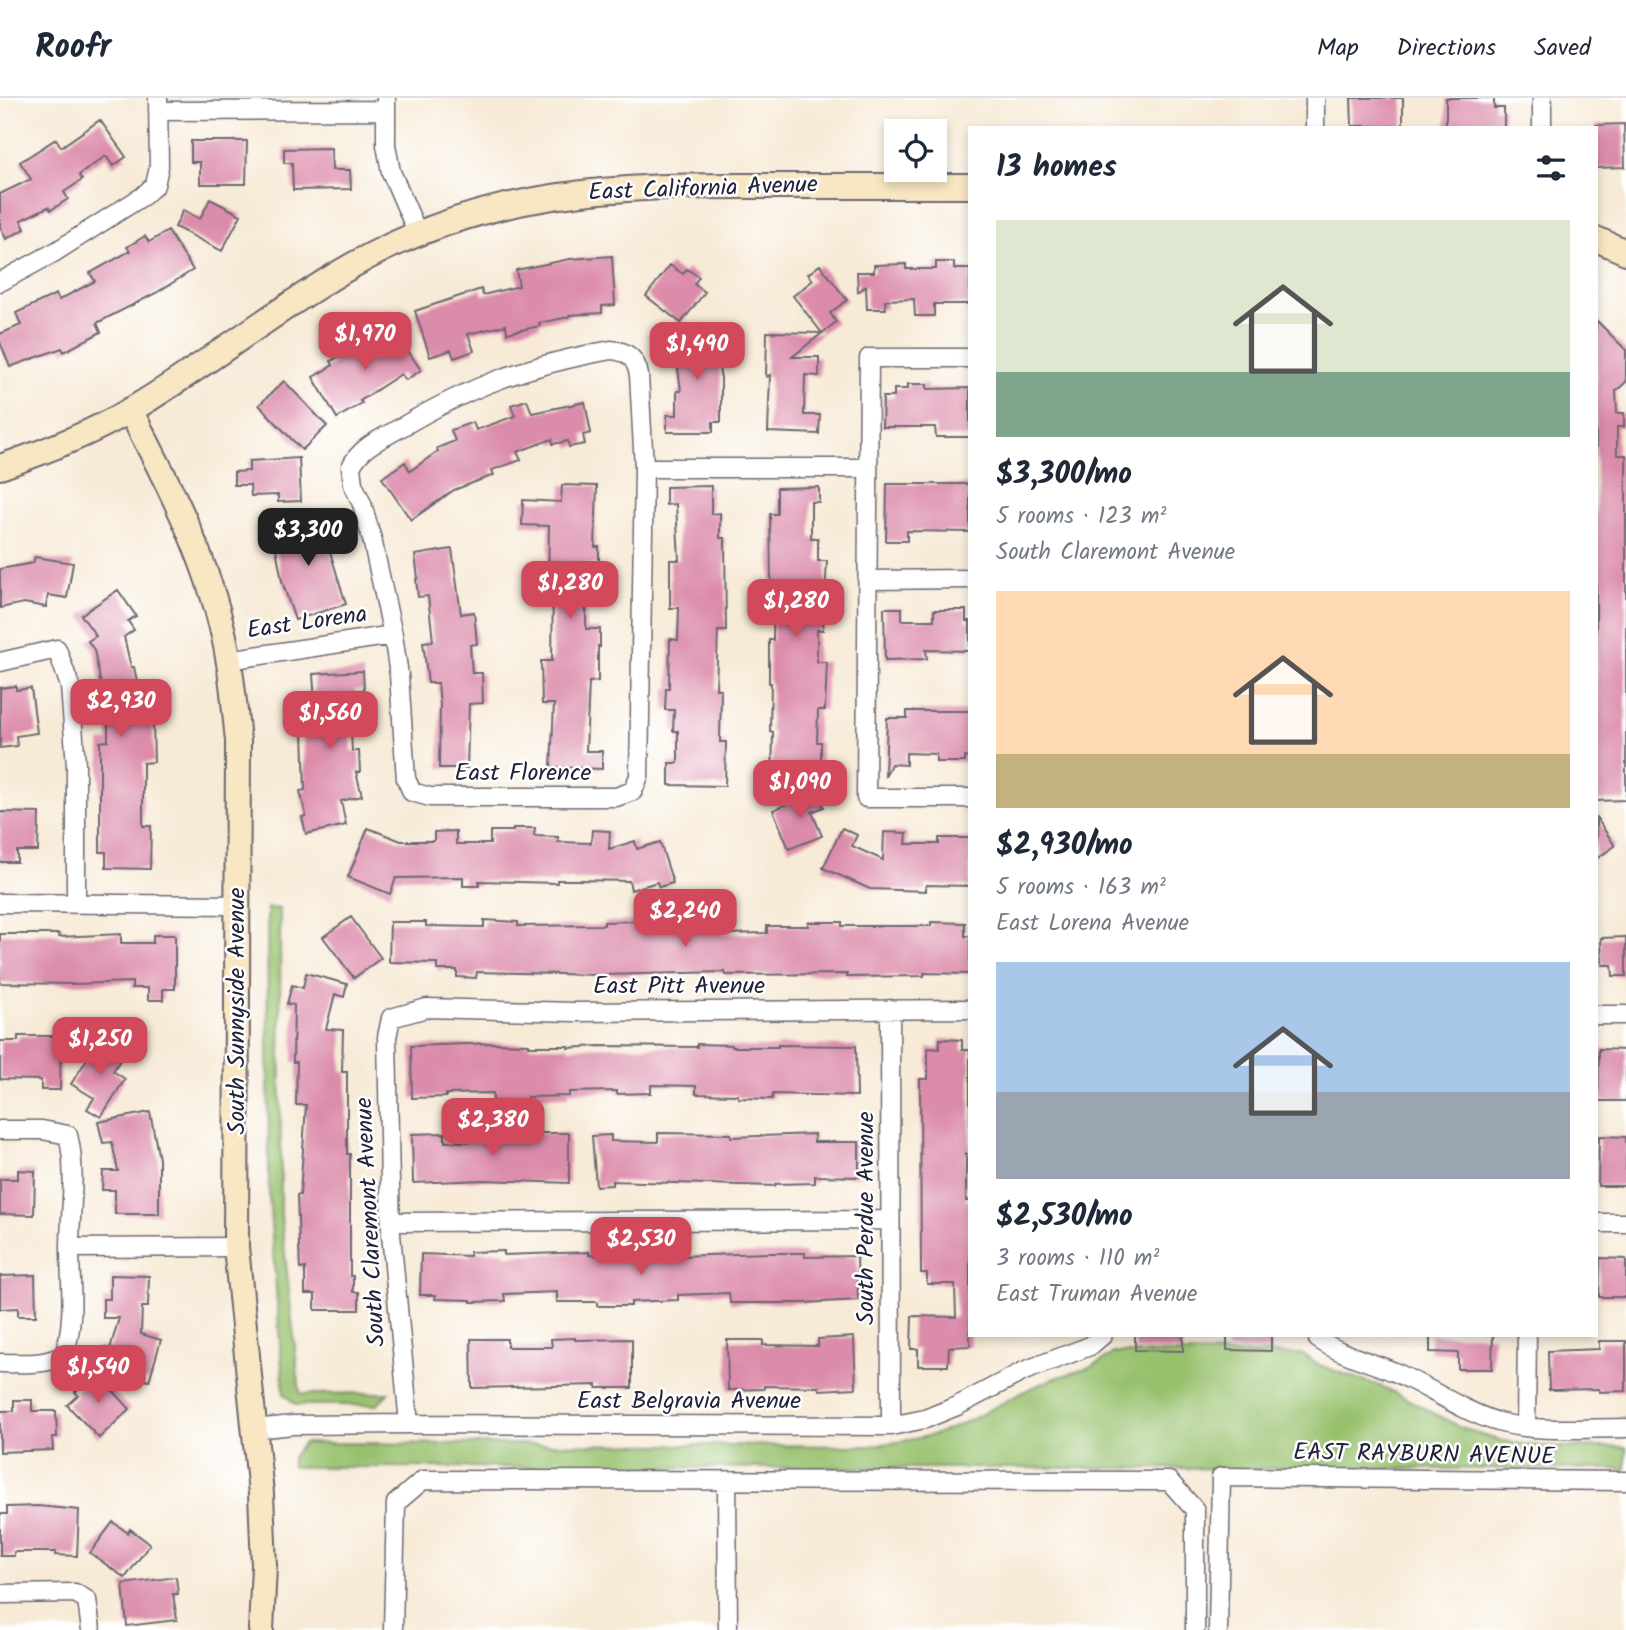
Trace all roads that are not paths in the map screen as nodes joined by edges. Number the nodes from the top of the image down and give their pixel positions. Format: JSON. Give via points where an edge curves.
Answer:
{"nodes":[{"id":1,"x":1315,"y":98,"type":"edge"},
{"id":2,"x":1542,"y":98,"type":"edge"},
{"id":3,"x":158,"y":104,"type":"edge"},
{"id":4,"x":386,"y":104,"type":"edge"},
{"id":5,"x":1315,"y":126,"type":"edge"},
{"id":6,"x":1542,"y":126,"type":"edge"},
{"id":7,"x":968,"y":186,"type":"edge"},
{"id":8,"x":418,"y":234,"type":"junction"},
{"id":9,"x":1598,"y":240,"type":"edge"},
{"id":10,"x":1626,"y":252,"type":"edge"},
{"id":11,"x":0,"y":282,"type":"edge"},
{"id":12,"x":968,"y":358,"type":"edge"},
{"id":13,"x":130,"y":411,"type":"junction"},
{"id":14,"x":0,"y":467,"type":"edge"},
{"id":15,"x":644,"y":468,"type":"junction"},
{"id":16,"x":867,"y":468,"type":"junction"},
{"id":17,"x":968,"y":579,"type":"edge"},
{"id":18,"x":867,"y":580,"type":"junction"},
{"id":19,"x":393,"y":635,"type":"junction"},
{"id":20,"x":228,"y":660,"type":"junction"},
{"id":21,"x":0,"y":662,"type":"edge"},
{"id":22,"x":968,"y":799,"type":"edge"},
{"id":23,"x":0,"y":903,"type":"edge"},
{"id":24,"x":76,"y":903,"type":"junction"},
{"id":25,"x":237,"y":905,"type":"junction"},
{"id":26,"x":890,"y":1009,"type":"junction"},
{"id":27,"x":968,"y":1009,"type":"edge"},
{"id":28,"x":1598,"y":1015,"type":"edge"},
{"id":29,"x":1626,"y":1015,"type":"edge"},
{"id":30,"x":391,"y":1018,"type":"joint"},
{"id":31,"x":0,"y":1130,"type":"edge"},
{"id":32,"x":890,"y":1220,"type":"junction"},
{"id":33,"x":391,"y":1222,"type":"junction"},
{"id":34,"x":1598,"y":1223,"type":"edge"},
{"id":35,"x":1626,"y":1223,"type":"edge"},
{"id":36,"x":236,"y":1247,"type":"junction"},
{"id":37,"x":70,"y":1248,"type":"junction"},
{"id":38,"x":1101,"y":1337,"type":"edge"},
{"id":39,"x":1318,"y":1337,"type":"edge"},
{"id":40,"x":1527,"y":1337,"type":"edge"},
{"id":41,"x":0,"y":1363,"type":"edge"},
{"id":42,"x":409,"y":1423,"type":"junction"},
{"id":43,"x":891,"y":1426,"type":"junction"},
{"id":44,"x":1526,"y":1427,"type":"junction"},
{"id":45,"x":1626,"y":1428,"type":"edge"},
{"id":46,"x":255,"y":1429,"type":"junction"},
{"id":47,"x":727,"y":1481,"type":"junction"},
{"id":48,"x":1626,"y":1481,"type":"edge"},
{"id":49,"x":0,"y":1594,"type":"edge"},
{"id":50,"x":90,"y":1630,"type":"edge"},
{"id":51,"x":261,"y":1630,"type":"edge"},
{"id":52,"x":393,"y":1630,"type":"edge"},
{"id":53,"x":728,"y":1630,"type":"edge"},
{"id":54,"x":1195,"y":1630,"type":"edge"},
{"id":55,"x":1218,"y":1630,"type":"edge"}],
"edges":[{"from":1,"to":5,"type":"street"},
{"from":2,"to":6,"type":"street"},
{"from":3,"to":4,"type":"street"},
{"from":3,"to":11,"type":"street","via":[[155,185],[55,252]]},
{"from":4,"to":8,"type":"street","via":[[391,172]]},
{"from":7,"to":8,"type":"street","name":"East California Avenue","via":[[607,189],[545,196]]},
{"from":8,"to":13,"type":"street","name":"East California Avenue","via":[[353,265]]},
{"from":9,"to":10,"type":"street"},
{"from":12,"to":16,"type":"street","via":[[869,358]]},
{"from":13,"to":14,"type":"street","name":"East California Avenue"},
{"from":13,"to":20,"type":"street","name":"South Sunnyside Avenue","via":[[196,547],[221,622]]},
{"from":15,"to":16,"type":"street"},
{"from":15,"to":19,"type":"street","via":[[637,364],[622,350],[559,359],[502,376],[442,402],[363,450],[351,467],[353,484],[372,539]]},
{"from":15,"to":19,"type":"street","name":"East Florence","via":[[639,776],[633,791],[616,797],[430,797],[412,792],[406,779]]},
{"from":16,"to":18,"type":"street"},
{"from":17,"to":18,"type":"street"},
{"from":18,"to":22,"type":"street","via":[[866,798]]},
{"from":19,"to":20,"type":"street","name":"East Lorena"},
{"from":20,"to":25,"type":"street","name":"South Sunnyside Avenue","via":[[238,741]]},
{"from":21,"to":24,"type":"street","via":[[57,649],[69,685],[76,765]]},
{"from":23,"to":24,"type":"street"},
{"from":24,"to":25,"type":"street"},
{"from":25,"to":36,"type":"street","name":"South Sunnyside Avenue"},
{"from":26,"to":27,"type":"street","name":"East Pitt Avenue"},
{"from":26,"to":30,"type":"street","name":"East Pitt Avenue","via":[[574,1012],[428,1008]]},
{"from":26,"to":32,"type":"street","name":"South Perdue Avenue"},
{"from":28,"to":29,"type":"street"},
{"from":30,"to":33,"type":"street","name":"South Claremont Avenue","via":[[387,1037]]},
{"from":31,"to":37,"type":"street","via":[[68,1135],[72,1152]]},
{"from":32,"to":33,"type":"street"},
{"from":32,"to":43,"type":"street","name":"South Perdue Avenue"},
{"from":33,"to":42,"type":"street","name":"South Claremont Avenue"},
{"from":34,"to":35,"type":"street"},
{"from":36,"to":37,"type":"street"},
{"from":36,"to":46,"type":"street","name":"South Sunnyside Avenue"},
{"from":37,"to":41,"type":"street","via":[[72,1332],[64,1355],[36,1363]]},
{"from":38,"to":43,"type":"street","name":"East Belgravia Avenue","via":[[957,1406]]},
{"from":39,"to":44,"type":"street","via":[[1331,1348],[1396,1373],[1497,1422]]},
{"from":40,"to":44,"type":"street"},
{"from":42,"to":43,"type":"street","name":"East Belgravia Avenue"},
{"from":42,"to":46,"type":"street","name":"East Belgravia Avenue"},
{"from":44,"to":45,"type":"street"},
{"from":46,"to":51,"type":"street","name":"South Sunnyside Avenue","via":[[264,1533]]},
{"from":47,"to":52,"type":"street","via":[[423,1480],[396,1503]]},
{"from":47,"to":53,"type":"street"},
{"from":47,"to":54,"type":"street","via":[[1169,1481],[1195,1510]]},
{"from":48,"to":55,"type":"street","name":"EAST RAYBURN AVENUE","via":[[1221,1477]]},
{"from":49,"to":50,"type":"street","via":[[75,1593],[87,1600]]}]}
